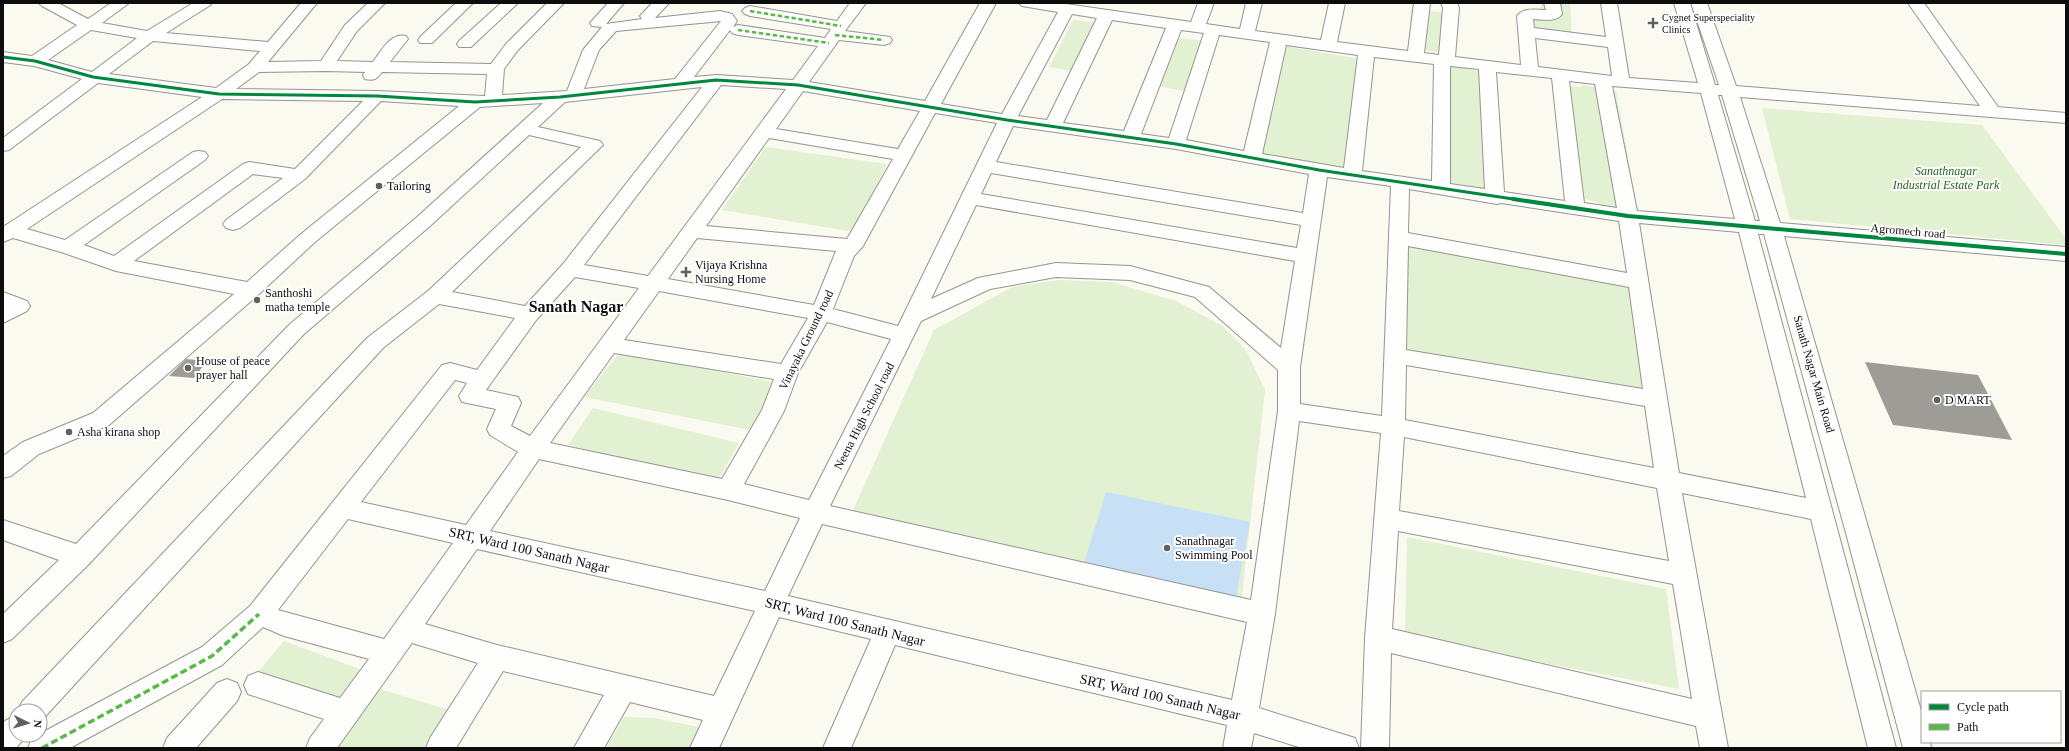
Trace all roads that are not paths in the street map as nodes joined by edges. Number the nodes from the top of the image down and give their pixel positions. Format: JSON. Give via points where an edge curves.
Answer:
{"nodes":[{"id":1,"x":47,"y":3,"type":"edge"},
{"id":2,"x":121,"y":3,"type":"edge"},
{"id":3,"x":204,"y":3,"type":"edge"},
{"id":4,"x":309,"y":3,"type":"edge"},
{"id":5,"x":377,"y":3,"type":"edge"},
{"id":6,"x":465,"y":3,"type":"edge"},
{"id":7,"x":510,"y":3,"type":"edge"},
{"id":8,"x":556,"y":3,"type":"edge"},
{"id":9,"x":616,"y":3,"type":"edge"},
{"id":10,"x":661,"y":3,"type":"edge"},
{"id":11,"x":858,"y":3,"type":"edge"},
{"id":12,"x":988,"y":3,"type":"edge"},
{"id":13,"x":1027,"y":3,"type":"edge"},
{"id":14,"x":1206,"y":3,"type":"edge"},
{"id":15,"x":1254,"y":3,"type":"edge"},
{"id":16,"x":1337,"y":3,"type":"edge"},
{"id":17,"x":1422,"y":3,"type":"edge"},
{"id":18,"x":1449,"y":3,"type":"edge"},
{"id":19,"x":1552,"y":3,"type":"edge"},
{"id":20,"x":1609,"y":3,"type":"edge"},
{"id":21,"x":1682,"y":3,"type":"edge"},
{"id":22,"x":1699,"y":3,"type":"edge"},
{"id":23,"x":1916,"y":3,"type":"edge"},
{"id":24,"x":1089,"y":7,"type":"edge"},
{"id":25,"x":1067,"y":9,"type":"junction"},
{"id":26,"x":750,"y":11,"type":"dead end"},
{"id":27,"x":1118,"y":12,"type":"edge"},
{"id":28,"x":648,"y":16,"type":"dead end"},
{"id":29,"x":598,"y":23,"type":"dead end"},
{"id":30,"x":1175,"y":24,"type":"junction"},
{"id":31,"x":88,"y":26,"type":"junction"},
{"id":32,"x":1205,"y":29,"type":"junction"},
{"id":33,"x":738,"y":30,"type":"dead end"},
{"id":34,"x":1526,"y":32,"type":"junction"},
{"id":35,"x":835,"y":34,"type":"junction"},
{"id":36,"x":1246,"y":34,"type":"junction"},
{"id":37,"x":150,"y":36,"type":"junction"},
{"id":38,"x":400,"y":39,"type":"dead end"},
{"id":39,"x":1284,"y":39,"type":"junction"},
{"id":40,"x":426,"y":40,"type":"dead end"},
{"id":41,"x":884,"y":40,"type":"dead end"},
{"id":42,"x":1615,"y":43,"type":"junction"},
{"id":43,"x":465,"y":44,"type":"dead end"},
{"id":44,"x":1328,"y":46,"type":"junction"},
{"id":45,"x":273,"y":47,"type":"junction"},
{"id":46,"x":1367,"y":51,"type":"junction"},
{"id":47,"x":3,"y":57,"type":"edge"},
{"id":48,"x":1415,"y":57,"type":"junction"},
{"id":49,"x":1444,"y":60,"type":"junction"},
{"id":50,"x":35,"y":61,"type":"junction"},
{"id":51,"x":326,"y":66,"type":"junction"},
{"id":52,"x":1487,"y":66,"type":"junction"},
{"id":53,"x":255,"y":67,"type":"junction"},
{"id":54,"x":377,"y":67,"type":"junction"},
{"id":55,"x":496,"y":69,"type":"junction"},
{"id":56,"x":1530,"y":71,"type":"junction"},
{"id":57,"x":1560,"y":75,"type":"junction"},
{"id":58,"x":93,"y":78,"type":"junction"},
{"id":59,"x":716,"y":80,"type":"junction"},
{"id":60,"x":1612,"y":81,"type":"junction"},
{"id":61,"x":680,"y":84,"type":"junction"},
{"id":62,"x":798,"y":85,"type":"junction"},
{"id":63,"x":1719,"y":90,"type":"junction"},
{"id":64,"x":219,"y":94,"type":"junction"},
{"id":65,"x":355,"y":96,"type":"junction"},
{"id":66,"x":377,"y":96,"type":"junction"},
{"id":67,"x":567,"y":96,"type":"junction"},
{"id":68,"x":484,"y":102,"type":"junction"},
{"id":69,"x":930,"y":108,"type":"junction"},
{"id":70,"x":1992,"y":111,"type":"junction"},
{"id":71,"x":2066,"y":118,"type":"edge"},
{"id":72,"x":1006,"y":120,"type":"junction"},
{"id":73,"x":1052,"y":127,"type":"junction"},
{"id":74,"x":525,"y":129,"type":"junction"},
{"id":75,"x":764,"y":132,"type":"junction"},
{"id":76,"x":1131,"y":137,"type":"junction"},
{"id":77,"x":1176,"y":144,"type":"junction"},
{"id":78,"x":3,"y":146,"type":"edge"},
{"id":79,"x":904,"y":155,"type":"junction"},
{"id":80,"x":199,"y":156,"type":"dead end"},
{"id":81,"x":1252,"y":157,"type":"junction"},
{"id":82,"x":985,"y":166,"type":"junction"},
{"id":83,"x":1319,"y":170,"type":"junction"},
{"id":84,"x":298,"y":175,"type":"junction"},
{"id":85,"x":1352,"y":175,"type":"junction"},
{"id":86,"x":1400,"y":182,"type":"junction"},
{"id":87,"x":1441,"y":189,"type":"junction"},
{"id":88,"x":969,"y":198,"type":"junction"},
{"id":89,"x":1498,"y":198,"type":"junction"},
{"id":90,"x":1575,"y":208,"type":"junction"},
{"id":91,"x":1628,"y":216,"type":"junction"},
{"id":92,"x":1312,"y":221,"type":"junction"},
{"id":93,"x":233,"y":224,"type":"dead end"},
{"id":94,"x":1747,"y":228,"type":"junction"},
{"id":95,"x":1772,"y":230,"type":"junction"},
{"id":96,"x":693,"y":231,"type":"junction"},
{"id":97,"x":7,"y":233,"type":"edge"},
{"id":98,"x":1398,"y":238,"type":"junction"},
{"id":99,"x":854,"y":246,"type":"junction"},
{"id":100,"x":68,"y":247,"type":"junction"},
{"id":101,"x":2066,"y":254,"type":"edge"},
{"id":102,"x":1306,"y":256,"type":"junction"},
{"id":103,"x":116,"y":264,"type":"junction"},
{"id":104,"x":570,"y":269,"type":"junction"},
{"id":105,"x":1639,"y":282,"type":"junction"},
{"id":106,"x":654,"y":283,"type":"junction"},
{"id":107,"x":251,"y":290,"type":"junction"},
{"id":108,"x":435,"y":296,"type":"junction"},
{"id":109,"x":3,"y":299,"type":"edge"},
{"id":110,"x":821,"y":313,"type":"junction"},
{"id":111,"x":530,"y":314,"type":"junction"},
{"id":112,"x":3,"y":316,"type":"edge"},
{"id":113,"x":908,"y":325,"type":"junction"},
{"id":114,"x":610,"y":344,"type":"junction"},
{"id":115,"x":1396,"y":356,"type":"junction"},
{"id":116,"x":1289,"y":367,"type":"junction"},
{"id":117,"x":787,"y":373,"type":"junction"},
{"id":118,"x":481,"y":379,"type":"junction"},
{"id":119,"x":1656,"y":399,"type":"junction"},
{"id":120,"x":1289,"y":411,"type":"junction"},
{"id":121,"x":1393,"y":426,"type":"junction"},
{"id":122,"x":532,"y":449,"type":"junction"},
{"id":123,"x":3,"y":469,"type":"edge"},
{"id":124,"x":1668,"y":480,"type":"junction"},
{"id":125,"x":728,"y":490,"type":"junction"},
{"id":126,"x":342,"y":508,"type":"junction"},
{"id":127,"x":1821,"y":511,"type":"junction"},
{"id":128,"x":815,"y":512,"type":"junction"},
{"id":129,"x":1387,"y":519,"type":"junction"},
{"id":130,"x":3,"y":530,"type":"edge"},
{"id":131,"x":472,"y":537,"type":"junction"},
{"id":132,"x":80,"y":556,"type":"junction"},
{"id":133,"x":1684,"y":575,"type":"junction"},
{"id":134,"x":772,"y":604,"type":"junction"},
{"id":135,"x":259,"y":614,"type":"junction"},
{"id":136,"x":1262,"y":614,"type":"junction"},
{"id":137,"x":406,"y":630,"type":"junction"},
{"id":138,"x":3,"y":631,"type":"edge"},
{"id":139,"x":887,"y":632,"type":"junction"},
{"id":140,"x":1378,"y":638,"type":"junction"},
{"id":141,"x":389,"y":652,"type":"junction"},
{"id":142,"x":497,"y":657,"type":"junction"},
{"id":143,"x":258,"y":685,"type":"dead end"},
{"id":144,"x":623,"y":688,"type":"junction"},
{"id":145,"x":227,"y":692,"type":"dead end"},
{"id":146,"x":39,"y":703,"type":"edge"},
{"id":147,"x":721,"y":711,"type":"junction"},
{"id":148,"x":345,"y":713,"type":"junction"},
{"id":149,"x":1243,"y":716,"type":"junction"},
{"id":150,"x":1708,"y":716,"type":"junction"},
{"id":151,"x":42,"y":748,"type":"edge"},
{"id":152,"x":177,"y":748,"type":"edge"},
{"id":153,"x":320,"y":748,"type":"edge"},
{"id":154,"x":440,"y":748,"type":"edge"},
{"id":155,"x":588,"y":748,"type":"edge"},
{"id":156,"x":704,"y":748,"type":"edge"},
{"id":157,"x":837,"y":748,"type":"edge"},
{"id":158,"x":1237,"y":748,"type":"edge"},
{"id":159,"x":1345,"y":748,"type":"edge"},
{"id":160,"x":1375,"y":748,"type":"edge"},
{"id":161,"x":1714,"y":748,"type":"edge"},
{"id":162,"x":1882,"y":748,"type":"edge"},
{"id":163,"x":1917,"y":748,"type":"edge"}],
"edges":[{"from":1,"to":31,"type":"street"},
{"from":2,"to":31,"type":"street"},
{"from":3,"to":37,"type":"street"},
{"from":4,"to":45,"type":"street"},
{"from":5,"to":51,"type":"street","via":[[351,28]]},
{"from":6,"to":40,"type":"street"},
{"from":7,"to":43,"type":"street"},
{"from":8,"to":55,"type":"street","via":[[512,48]]},
{"from":9,"to":29,"type":"street"},
{"from":10,"to":28,"type":"street"},
{"from":11,"to":35,"type":"street"},
{"from":12,"to":69,"type":"street","name":"Vinayaka Ground road"},
{"from":13,"to":25,"type":"street"},
{"from":14,"to":32,"type":"street"},
{"from":15,"to":36,"type":"street"},
{"from":16,"to":44,"type":"street"},
{"from":17,"to":48,"type":"street"},
{"from":18,"to":49,"type":"street","via":[[1451,8]]},
{"from":19,"to":34,"type":"street","via":[[1552,16],[1526,14]]},
{"from":20,"to":42,"type":"street"},
{"from":21,"to":63,"type":"street"},
{"from":22,"to":63,"type":"street","name":"Sanath Nagar Main Road"},
{"from":23,"to":70,"type":"street"},
{"from":24,"to":25,"type":"street"},
{"from":24,"to":27,"type":"street"},
{"from":25,"to":72,"type":"street","name":"Neena High School road"},
{"from":26,"to":35,"type":"street"},
{"from":27,"to":30,"type":"street"},
{"from":27,"to":73,"type":"street"},
{"from":30,"to":32,"type":"street"},
{"from":30,"to":76,"type":"street"},
{"from":31,"to":37,"type":"street"},
{"from":31,"to":50,"type":"street"},
{"from":32,"to":36,"type":"street"},
{"from":32,"to":77,"type":"street"},
{"from":33,"to":35,"type":"street"},
{"from":34,"to":42,"type":"street"},
{"from":34,"to":56,"type":"street"},
{"from":35,"to":41,"type":"street"},
{"from":35,"to":62,"type":"street"},
{"from":36,"to":39,"type":"street"},
{"from":37,"to":45,"type":"street"},
{"from":37,"to":58,"type":"street"},
{"from":38,"to":54,"type":"street"},
{"from":39,"to":44,"type":"street"},
{"from":39,"to":81,"type":"street","via":[[1277,44]]},
{"from":42,"to":60,"type":"street"},
{"from":44,"to":46,"type":"street"},
{"from":45,"to":53,"type":"street"},
{"from":46,"to":48,"type":"street"},
{"from":46,"to":85,"type":"street"},
{"from":47,"to":50,"type":"street","name":"Agromech road"},
{"from":48,"to":49,"type":"street"},
{"from":49,"to":52,"type":"street"},
{"from":49,"to":87,"type":"street"},
{"from":50,"to":58,"type":"street","name":"Agromech road"},
{"from":51,"to":53,"type":"street"},
{"from":51,"to":54,"type":"street"},
{"from":52,"to":56,"type":"street"},
{"from":52,"to":89,"type":"street","via":[[1494,189]]},
{"from":53,"to":64,"type":"street"},
{"from":54,"to":55,"type":"street"},
{"from":54,"to":65,"type":"street"},
{"from":55,"to":68,"type":"street"},
{"from":56,"to":57,"type":"street"},
{"from":57,"to":60,"type":"street"},
{"from":57,"to":90,"type":"street"},
{"from":58,"to":64,"type":"street","name":"Agromech road"},
{"from":58,"to":78,"type":"street"},
{"from":59,"to":61,"type":"street","name":"Agromech road"},
{"from":59,"to":62,"type":"street","name":"Agromech road"},
{"from":59,"to":104,"type":"street"},
{"from":60,"to":63,"type":"street"},
{"from":60,"to":91,"type":"street"},
{"from":61,"to":67,"type":"street","name":"Agromech road"},
{"from":61,"to":67,"type":"street","via":[[729,21],[727,17],[611,27],[601,35],[584,60]]},
{"from":62,"to":69,"type":"street","name":"Agromech road"},
{"from":62,"to":75,"type":"street"},
{"from":63,"to":70,"type":"street"},
{"from":63,"to":94,"type":"street","name":"Sanath Nagar Main Road"},
{"from":63,"to":95,"type":"street","name":"Sanath Nagar Main Road"},
{"from":64,"to":65,"type":"street","name":"Agromech road"},
{"from":64,"to":97,"type":"street"},
{"from":65,"to":66,"type":"street","name":"Agromech road"},
{"from":66,"to":68,"type":"street","name":"Agromech road"},
{"from":66,"to":84,"type":"street"},
{"from":67,"to":68,"type":"street","name":"Agromech road"},
{"from":67,"to":74,"type":"street"},
{"from":68,"to":107,"type":"street","via":[[308,238]]},
{"from":69,"to":72,"type":"street","name":"Agromech road"},
{"from":69,"to":79,"type":"street","name":"Vinayaka Ground road"},
{"from":70,"to":71,"type":"street"},
{"from":72,"to":73,"type":"street","name":"Agromech road"},
{"from":72,"to":82,"type":"street","name":"Neena High School road"},
{"from":73,"to":76,"type":"street","name":"Agromech road"},
{"from":74,"to":108,"type":"street","via":[[594,145]]},
{"from":74,"to":132,"type":"street","via":[[423,222],[297,329]]},
{"from":75,"to":79,"type":"street"},
{"from":75,"to":96,"type":"street"},
{"from":76,"to":77,"type":"street","name":"Agromech road"},
{"from":77,"to":81,"type":"street","name":"Agromech road"},
{"from":79,"to":99,"type":"street","name":"Vinayaka Ground road"},
{"from":80,"to":100,"type":"street"},
{"from":81,"to":83,"type":"street","name":"Agromech road"},
{"from":82,"to":88,"type":"street","name":"Neena High School road"},
{"from":82,"to":92,"type":"street"},
{"from":83,"to":85,"type":"street","name":"Agromech road"},
{"from":83,"to":92,"type":"street"},
{"from":84,"to":93,"type":"street"},
{"from":84,"to":103,"type":"street","via":[[249,168]]},
{"from":85,"to":86,"type":"street","name":"Agromech road"},
{"from":86,"to":87,"type":"street","name":"Agromech road"},
{"from":86,"to":98,"type":"street"},
{"from":87,"to":89,"type":"street","name":"Agromech road"},
{"from":88,"to":102,"type":"street"},
{"from":88,"to":113,"type":"street","name":"Neena High School road"},
{"from":89,"to":90,"type":"street","name":"Agromech road"},
{"from":90,"to":91,"type":"street","name":"Agromech road"},
{"from":91,"to":94,"type":"street","name":"Agromech road"},
{"from":91,"to":105,"type":"street"},
{"from":92,"to":102,"type":"street"},
{"from":94,"to":95,"type":"street","name":"Agromech road"},
{"from":94,"to":127,"type":"street","name":"Sanath Nagar Main Road"},
{"from":95,"to":101,"type":"street","name":"Agromech road"},
{"from":95,"to":163,"type":"street","name":"Sanath Nagar Main Road"},
{"from":96,"to":99,"type":"street"},
{"from":96,"to":106,"type":"street"},
{"from":97,"to":100,"type":"street"},
{"from":98,"to":105,"type":"street"},
{"from":98,"to":115,"type":"street"},
{"from":99,"to":110,"type":"street","name":"Vinayaka Ground road","via":[[845,253]]},
{"from":100,"to":103,"type":"street"},
{"from":102,"to":116,"type":"street"},
{"from":103,"to":107,"type":"street"},
{"from":104,"to":106,"type":"street"},
{"from":104,"to":111,"type":"street"},
{"from":105,"to":119,"type":"street"},
{"from":106,"to":110,"type":"street"},
{"from":106,"to":114,"type":"street"},
{"from":107,"to":123,"type":"street","via":[[101,419],[31,448]]},
{"from":108,"to":111,"type":"street"},
{"from":108,"to":146,"type":"street","via":[[372,346]]},
{"from":109,"to":112,"type":"street","via":[[20,306]]},
{"from":110,"to":113,"type":"street"},
{"from":110,"to":117,"type":"street","name":"Vinayaka Ground road"},
{"from":111,"to":118,"type":"street"},
{"from":113,"to":116,"type":"street","via":[[985,283],[1056,270],[1130,273],[1202,292]]},
{"from":113,"to":128,"type":"street","name":"Neena High School road"},
{"from":114,"to":117,"type":"street"},
{"from":114,"to":122,"type":"street"},
{"from":115,"to":119,"type":"street"},
{"from":115,"to":121,"type":"street"},
{"from":116,"to":120,"type":"street"},
{"from":117,"to":125,"type":"street","name":"Vinayaka Ground road","via":[[773,411]]},
{"from":118,"to":122,"type":"street","via":[[470,396],[510,403],[498,429]]},
{"from":118,"to":126,"type":"street","via":[[450,371]]},
{"from":119,"to":124,"type":"street"},
{"from":120,"to":121,"type":"street"},
{"from":120,"to":136,"type":"street"},
{"from":121,"to":124,"type":"street"},
{"from":121,"to":129,"type":"street"},
{"from":122,"to":125,"type":"street"},
{"from":122,"to":131,"type":"street"},
{"from":124,"to":127,"type":"street"},
{"from":124,"to":133,"type":"street"},
{"from":125,"to":128,"type":"street"},
{"from":126,"to":131,"type":"street","name":"SRT, Ward 100 Sanath Nagar"},
{"from":126,"to":135,"type":"street"},
{"from":127,"to":162,"type":"street","name":"Sanath Nagar Main Road"},
{"from":128,"to":134,"type":"street","name":"Neena High School road"},
{"from":128,"to":136,"type":"street"},
{"from":129,"to":133,"type":"street"},
{"from":129,"to":140,"type":"street"},
{"from":130,"to":132,"type":"street"},
{"from":131,"to":134,"type":"street","name":"SRT, Ward 100 Sanath Nagar"},
{"from":131,"to":137,"type":"street"},
{"from":132,"to":138,"type":"street"},
{"from":133,"to":150,"type":"street"},
{"from":134,"to":139,"type":"street","name":"SRT, Ward 100 Sanath Nagar"},
{"from":134,"to":147,"type":"street","name":"Neena High School road"},
{"from":135,"to":141,"type":"street","via":[[284,624]]},
{"from":135,"to":151,"type":"street","via":[[212,656]]},
{"from":136,"to":149,"type":"street"},
{"from":137,"to":141,"type":"street"},
{"from":137,"to":142,"type":"street"},
{"from":139,"to":149,"type":"street","name":"SRT, Ward 100 Sanath Nagar"},
{"from":139,"to":157,"type":"street"},
{"from":140,"to":150,"type":"street"},
{"from":140,"to":160,"type":"street"},
{"from":141,"to":148,"type":"street"},
{"from":142,"to":144,"type":"street"},
{"from":142,"to":154,"type":"street"},
{"from":143,"to":148,"type":"street"},
{"from":144,"to":147,"type":"street"},
{"from":144,"to":155,"type":"street"},
{"from":145,"to":152,"type":"street"},
{"from":147,"to":156,"type":"street","name":"Neena High School road"},
{"from":148,"to":153,"type":"street"},
{"from":149,"to":158,"type":"street"},
{"from":149,"to":159,"type":"street","name":"SRT, Ward 100 Sanath Nagar"},
{"from":150,"to":161,"type":"street"}]}
